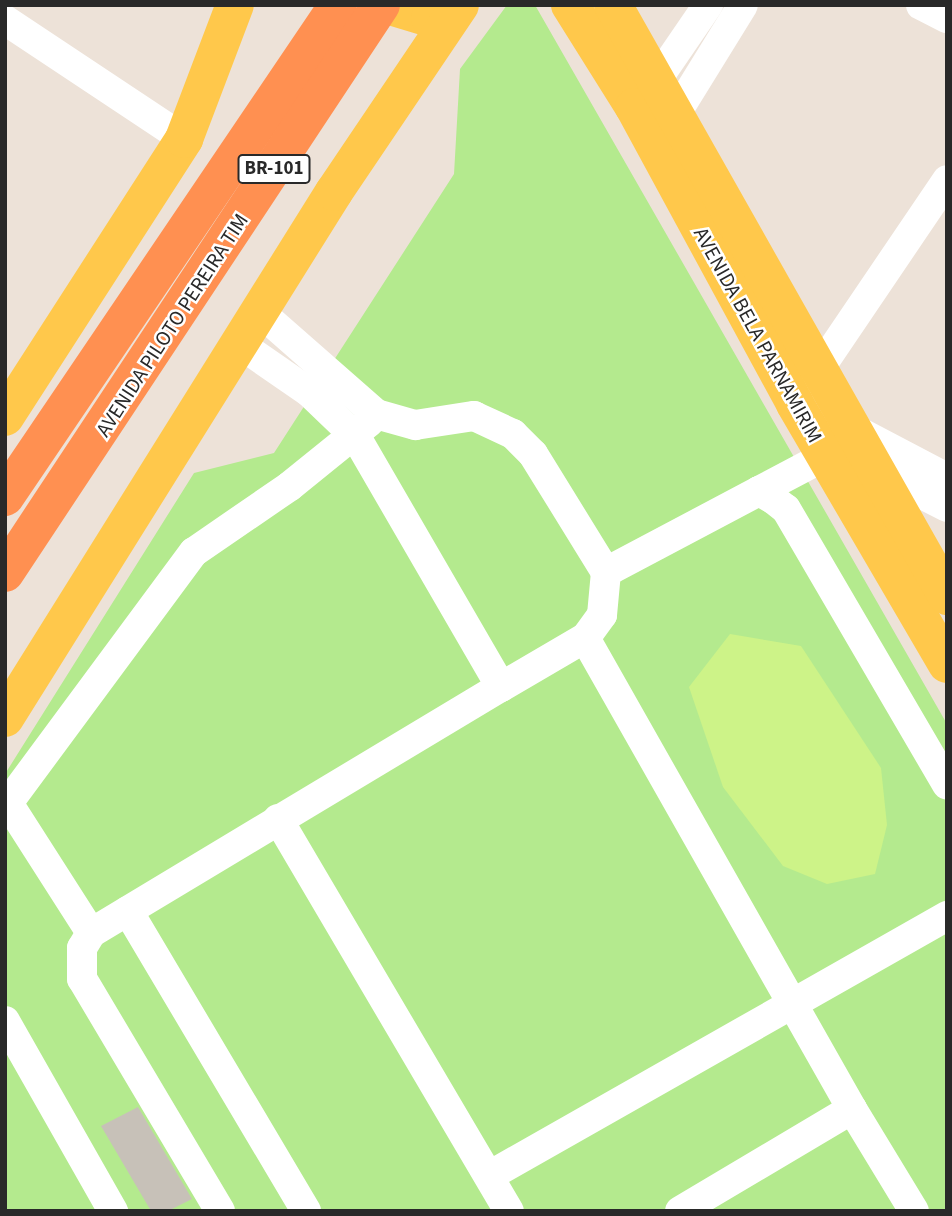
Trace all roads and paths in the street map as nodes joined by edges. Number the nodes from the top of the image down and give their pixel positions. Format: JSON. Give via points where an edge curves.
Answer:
{"nodes":[{"id":1,"x":15,"y":5,"type":"edge"},
{"id":2,"x":235,"y":5,"type":"edge"},
{"id":3,"x":338,"y":5,"type":"edge"},
{"id":4,"x":381,"y":5,"type":"edge"},
{"id":5,"x":387,"y":5,"type":"edge"},
{"id":6,"x":451,"y":5,"type":"edge"},
{"id":7,"x":460,"y":5,"type":"edge"},
{"id":8,"x":570,"y":5,"type":"edge"},
{"id":9,"x":613,"y":5,"type":"edge"},
{"id":10,"x":708,"y":5,"type":"edge"},
{"id":11,"x":743,"y":5,"type":"edge"},
{"id":12,"x":921,"y":5,"type":"edge"},
{"id":13,"x":947,"y":18,"type":"edge"},
{"id":14,"x":5,"y":20,"type":"edge"},
{"id":15,"x":655,"y":111,"type":"junction"},
{"id":16,"x":184,"y":139,"type":"junction"},
{"id":17,"x":947,"y":180,"type":"edge"},
{"id":18,"x":260,"y":312,"type":"junction"},
{"id":19,"x":241,"y":345,"type":"junction"},
{"id":20,"x":818,"y":372,"type":"junction"},
{"id":21,"x":795,"y":404,"type":"junction"},
{"id":22,"x":376,"y":414,"type":"junction"},
{"id":23,"x":5,"y":417,"type":"edge"},
{"id":24,"x":848,"y":425,"type":"junction"},
{"id":25,"x":356,"y":437,"type":"junction"},
{"id":26,"x":825,"y":456,"type":"junction"},
{"id":27,"x":875,"y":470,"type":"junction"},
{"id":28,"x":947,"y":478,"type":"edge"},
{"id":29,"x":759,"y":491,"type":"junction"},
{"id":30,"x":5,"y":497,"type":"edge"},
{"id":31,"x":947,"y":507,"type":"edge"},
{"id":32,"x":606,"y":572,"type":"junction"},
{"id":33,"x":5,"y":573,"type":"edge"},
{"id":34,"x":947,"y":596,"type":"edge"},
{"id":35,"x":585,"y":638,"type":"junction"},
{"id":36,"x":947,"y":664,"type":"edge"},
{"id":37,"x":501,"y":687,"type":"junction"},
{"id":38,"x":5,"y":718,"type":"edge"},
{"id":39,"x":947,"y":784,"type":"edge"},
{"id":40,"x":6,"y":805,"type":"edge"},
{"id":41,"x":278,"y":819,"type":"junction"},
{"id":42,"x":128,"y":911,"type":"junction"},
{"id":43,"x":947,"y":916,"type":"edge"},
{"id":44,"x":91,"y":933,"type":"junction"},
{"id":45,"x":789,"y":1006,"type":"junction"},
{"id":46,"x":5,"y":1021,"type":"edge"},
{"id":47,"x":852,"y":1109,"type":"junction"},
{"id":48,"x":489,"y":1176,"type":"junction"},
{"id":49,"x":113,"y":1211,"type":"edge"},
{"id":50,"x":220,"y":1211,"type":"edge"},
{"id":51,"x":306,"y":1211,"type":"edge"},
{"id":52,"x":509,"y":1211,"type":"edge"},
{"id":53,"x":680,"y":1211,"type":"edge"},
{"id":54,"x":914,"y":1211,"type":"edge"}],
"edges":[{"from":1,"to":14,"type":"street"},
{"from":2,"to":16,"type":"main road"},
{"from":3,"to":30,"type":"highway","name":"AVENIDA PILOTO PEREIRA TIM","number":"BR-101"},
{"from":4,"to":33,"type":"highway","name":"AVENIDA PILOTO PEREIRA TIM","number":"BR-101"},
{"from":5,"to":6,"type":"main road","via":[[416,18],[438,15]]},
{"from":7,"to":18,"type":"main road"},
{"from":8,"to":15,"type":"main road","name":"AVENIDA BELA PARNAMIRIM"},
{"from":9,"to":15,"type":"main road","name":"AVENIDA BELA PARNAMIRIM"},
{"from":10,"to":15,"type":"street"},
{"from":11,"to":15,"type":"street"},
{"from":12,"to":13,"type":"street"},
{"from":14,"to":16,"type":"street"},
{"from":15,"to":20,"type":"main road","name":"AVENIDA BELA PARNAMIRIM"},
{"from":15,"to":21,"type":"main road","name":"AVENIDA BELA PARNAMIRIM"},
{"from":16,"to":23,"type":"main road"},
{"from":17,"to":20,"type":"street"},
{"from":18,"to":19,"type":"main road"},
{"from":18,"to":22,"type":"street"},
{"from":19,"to":25,"type":"street","via":[[309,392]]},
{"from":19,"to":38,"type":"main road"},
{"from":20,"to":21,"type":"street"},
{"from":20,"to":24,"type":"main road","name":"AVENIDA BELA PARNAMIRIM"},
{"from":21,"to":26,"type":"main road","name":"AVENIDA BELA PARNAMIRIM"},
{"from":22,"to":25,"type":"street"},
{"from":22,"to":32,"type":"street","via":[[415,425],[474,416],[513,434],[533,454]]},
{"from":24,"to":27,"type":"main road","name":"AVENIDA BELA PARNAMIRIM"},
{"from":24,"to":28,"type":"street"},
{"from":25,"to":37,"type":"street"},
{"from":25,"to":40,"type":"street","via":[[194,552]]},
{"from":26,"to":29,"type":"street"},
{"from":26,"to":36,"type":"main road","name":"AVENIDA BELA PARNAMIRIM"},
{"from":27,"to":31,"type":"street"},
{"from":27,"to":34,"type":"main road","name":"AVENIDA BELA PARNAMIRIM"},
{"from":29,"to":32,"type":"street"},
{"from":29,"to":39,"type":"street","via":[[786,509]]},
{"from":32,"to":35,"type":"street","via":[[603,615]]},
{"from":35,"to":37,"type":"street"},
{"from":35,"to":45,"type":"street"},
{"from":37,"to":41,"type":"street"},
{"from":40,"to":44,"type":"street"},
{"from":41,"to":42,"type":"street"},
{"from":41,"to":48,"type":"street"},
{"from":42,"to":44,"type":"street"},
{"from":42,"to":51,"type":"street"},
{"from":43,"to":45,"type":"street"},
{"from":44,"to":50,"type":"street","via":[[80,955],[82,979]]},
{"from":45,"to":47,"type":"street"},
{"from":45,"to":48,"type":"street"},
{"from":46,"to":49,"type":"street"},
{"from":47,"to":53,"type":"street"},
{"from":47,"to":54,"type":"street"},
{"from":48,"to":52,"type":"street"}]}
